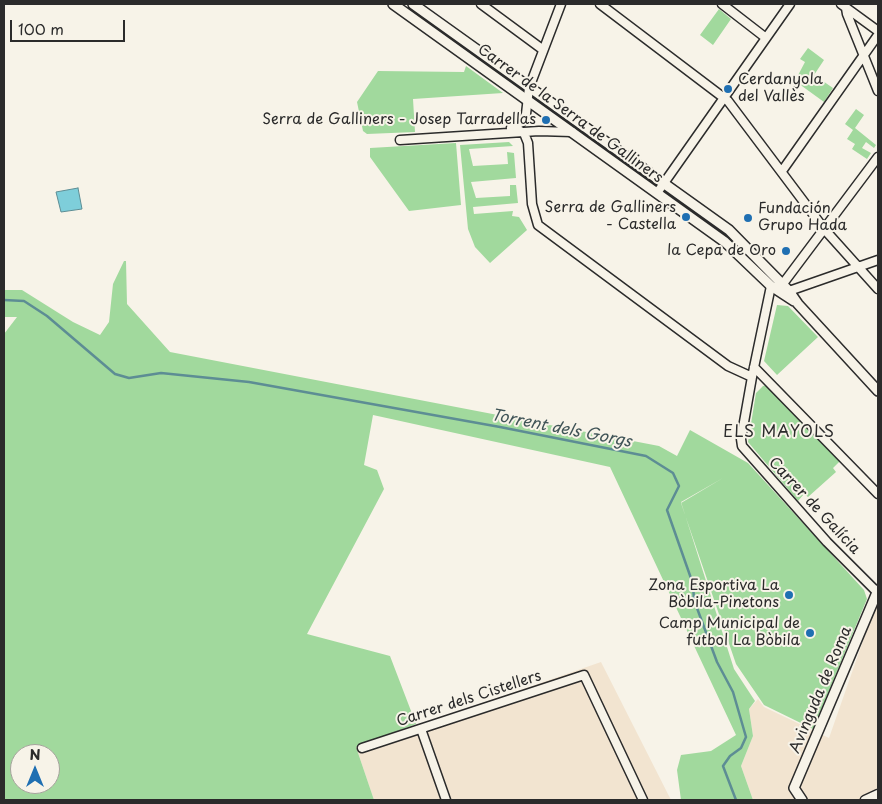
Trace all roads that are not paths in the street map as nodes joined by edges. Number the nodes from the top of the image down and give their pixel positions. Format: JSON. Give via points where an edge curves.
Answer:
{"nodes":[{"id":1,"x":393,"y":4,"type":"edge"},
{"id":2,"x":415,"y":4,"type":"edge"},
{"id":3,"x":481,"y":4,"type":"edge"},
{"id":4,"x":560,"y":4,"type":"edge"},
{"id":5,"x":600,"y":4,"type":"edge"},
{"id":6,"x":722,"y":4,"type":"edge"},
{"id":7,"x":790,"y":4,"type":"edge"},
{"id":8,"x":844,"y":6,"type":"edge"},
{"id":9,"x":410,"y":15,"type":"junction"},
{"id":10,"x":878,"y":33,"type":"edge"},
{"id":11,"x":766,"y":38,"type":"junction"},
{"id":12,"x":542,"y":49,"type":"junction"},
{"id":13,"x":863,"y":56,"type":"junction"},
{"id":14,"x":529,"y":88,"type":"junction"},
{"id":15,"x":878,"y":91,"type":"edge"},
{"id":16,"x":723,"y":98,"type":"junction"},
{"id":17,"x":526,"y":100,"type":"junction"},
{"id":18,"x":526,"y":114,"type":"junction"},
{"id":19,"x":515,"y":128,"type":"junction"},
{"id":20,"x":539,"y":131,"type":"junction"},
{"id":21,"x":572,"y":132,"type":"junction"},
{"id":22,"x":524,"y":133,"type":"junction"},
{"id":23,"x":478,"y":134,"type":"junction"},
{"id":24,"x":400,"y":140,"type":"dead end"},
{"id":25,"x":529,"y":147,"type":"junction"},
{"id":26,"x":878,"y":157,"type":"edge"},
{"id":27,"x":782,"y":171,"type":"junction"},
{"id":28,"x":664,"y":182,"type":"junction"},
{"id":29,"x":657,"y":193,"type":"junction"},
{"id":30,"x":825,"y":230,"type":"junction"},
{"id":31,"x":751,"y":254,"type":"junction"},
{"id":32,"x":878,"y":260,"type":"edge"},
{"id":33,"x":744,"y":261,"type":"junction"},
{"id":34,"x":858,"y":267,"type":"junction"},
{"id":35,"x":771,"y":286,"type":"junction"},
{"id":36,"x":786,"y":288,"type":"junction"},
{"id":37,"x":878,"y":289,"type":"edge"},
{"id":38,"x":798,"y":304,"type":"junction"},
{"id":39,"x":754,"y":367,"type":"junction"},
{"id":40,"x":752,"y":377,"type":"junction"},
{"id":41,"x":878,"y":391,"type":"edge"},
{"id":42,"x":878,"y":494,"type":"edge"},
{"id":43,"x":878,"y":591,"type":"edge"},
{"id":44,"x":422,"y":729,"type":"junction"},
{"id":45,"x":362,"y":748,"type":"dead end"},
{"id":46,"x":878,"y":794,"type":"edge"},
{"id":47,"x":446,"y":800,"type":"edge"},
{"id":48,"x":643,"y":800,"type":"edge"},
{"id":49,"x":802,"y":800,"type":"edge"},
{"id":50,"x":865,"y":800,"type":"edge"}],
"edges":[{"from":1,"to":9,"type":"street","name":"Carrer de la Serra de Galliners"},
{"from":2,"to":9,"type":"street"},
{"from":2,"to":14,"type":"street","name":"Carrer de la Serra de Galliners"},
{"from":3,"to":12,"type":"street"},
{"from":4,"to":12,"type":"street"},
{"from":5,"to":16,"type":"street"},
{"from":6,"to":11,"type":"street"},
{"from":7,"to":11,"type":"street"},
{"from":8,"to":10,"type":"street"},
{"from":8,"to":13,"type":"street"},
{"from":9,"to":17,"type":"street","name":"Carrer de la Serra de Galliners"},
{"from":10,"to":13,"type":"street"},
{"from":11,"to":16,"type":"street"},
{"from":12,"to":14,"type":"street"},
{"from":13,"to":15,"type":"street"},
{"from":13,"to":27,"type":"street"},
{"from":14,"to":17,"type":"street"},
{"from":14,"to":28,"type":"street","name":"Carrer de la Serra de Galliners"},
{"from":16,"to":27,"type":"street"},
{"from":16,"to":28,"type":"street"},
{"from":17,"to":18,"type":"street"},
{"from":17,"to":21,"type":"street","name":"Carrer de la Serra de Galliners"},
{"from":18,"to":19,"type":"street"},
{"from":18,"to":20,"type":"street","via":[[529,126]]},
{"from":19,"to":22,"type":"street"},
{"from":19,"to":23,"type":"street"},
{"from":20,"to":21,"type":"street"},
{"from":20,"to":22,"type":"street"},
{"from":20,"to":25,"type":"street","via":[[532,137]]},
{"from":21,"to":29,"type":"street","name":"Carrer de la Serra de Galliners"},
{"from":22,"to":23,"type":"street"},
{"from":22,"to":25,"type":"street"},
{"from":23,"to":24,"type":"street"},
{"from":25,"to":40,"type":"street","via":[[532,204],[538,225],[728,366]]},
{"from":26,"to":30,"type":"street"},
{"from":27,"to":30,"type":"street"},
{"from":28,"to":29,"type":"street"},
{"from":28,"to":31,"type":"street","name":"Carrer de la Serra de Galliners","via":[[729,230]]},
{"from":29,"to":33,"type":"street","name":"Carrer de la Serra de Galliners","via":[[725,242]]},
{"from":30,"to":34,"type":"street"},
{"from":30,"to":36,"type":"street"},
{"from":31,"to":33,"type":"street","via":[[750,259]]},
{"from":31,"to":36,"type":"street","name":"Carrer de la Serra de Galliners"},
{"from":32,"to":34,"type":"street"},
{"from":33,"to":35,"type":"street","name":"Carrer de la Serra de Galliners"},
{"from":34,"to":36,"type":"street"},
{"from":34,"to":37,"type":"street"},
{"from":35,"to":36,"type":"street","via":[[774,283]]},
{"from":35,"to":38,"type":"street","name":"Carrer de la Serra de Galliners"},
{"from":35,"to":39,"type":"street","name":"Carrer de Galícia"},
{"from":36,"to":38,"type":"street","name":"Carrer de la Serra de Galliners"},
{"from":38,"to":41,"type":"street","name":"Carrer de la Serra de Galliners"},
{"from":39,"to":40,"type":"street","name":"Carrer de Galícia"},
{"from":39,"to":42,"type":"street"},
{"from":40,"to":43,"type":"street","name":"Carrer de Galícia","via":[[742,446],[827,542]]},
{"from":43,"to":49,"type":"street","name":"Avinguda de Roma","via":[[794,788]]},
{"from":44,"to":45,"type":"street","name":"Carrer dels Cistellers"},
{"from":44,"to":47,"type":"street"},
{"from":44,"to":48,"type":"street","name":"Carrer dels Cistellers","via":[[584,675]]},
{"from":46,"to":50,"type":"street"}]}
